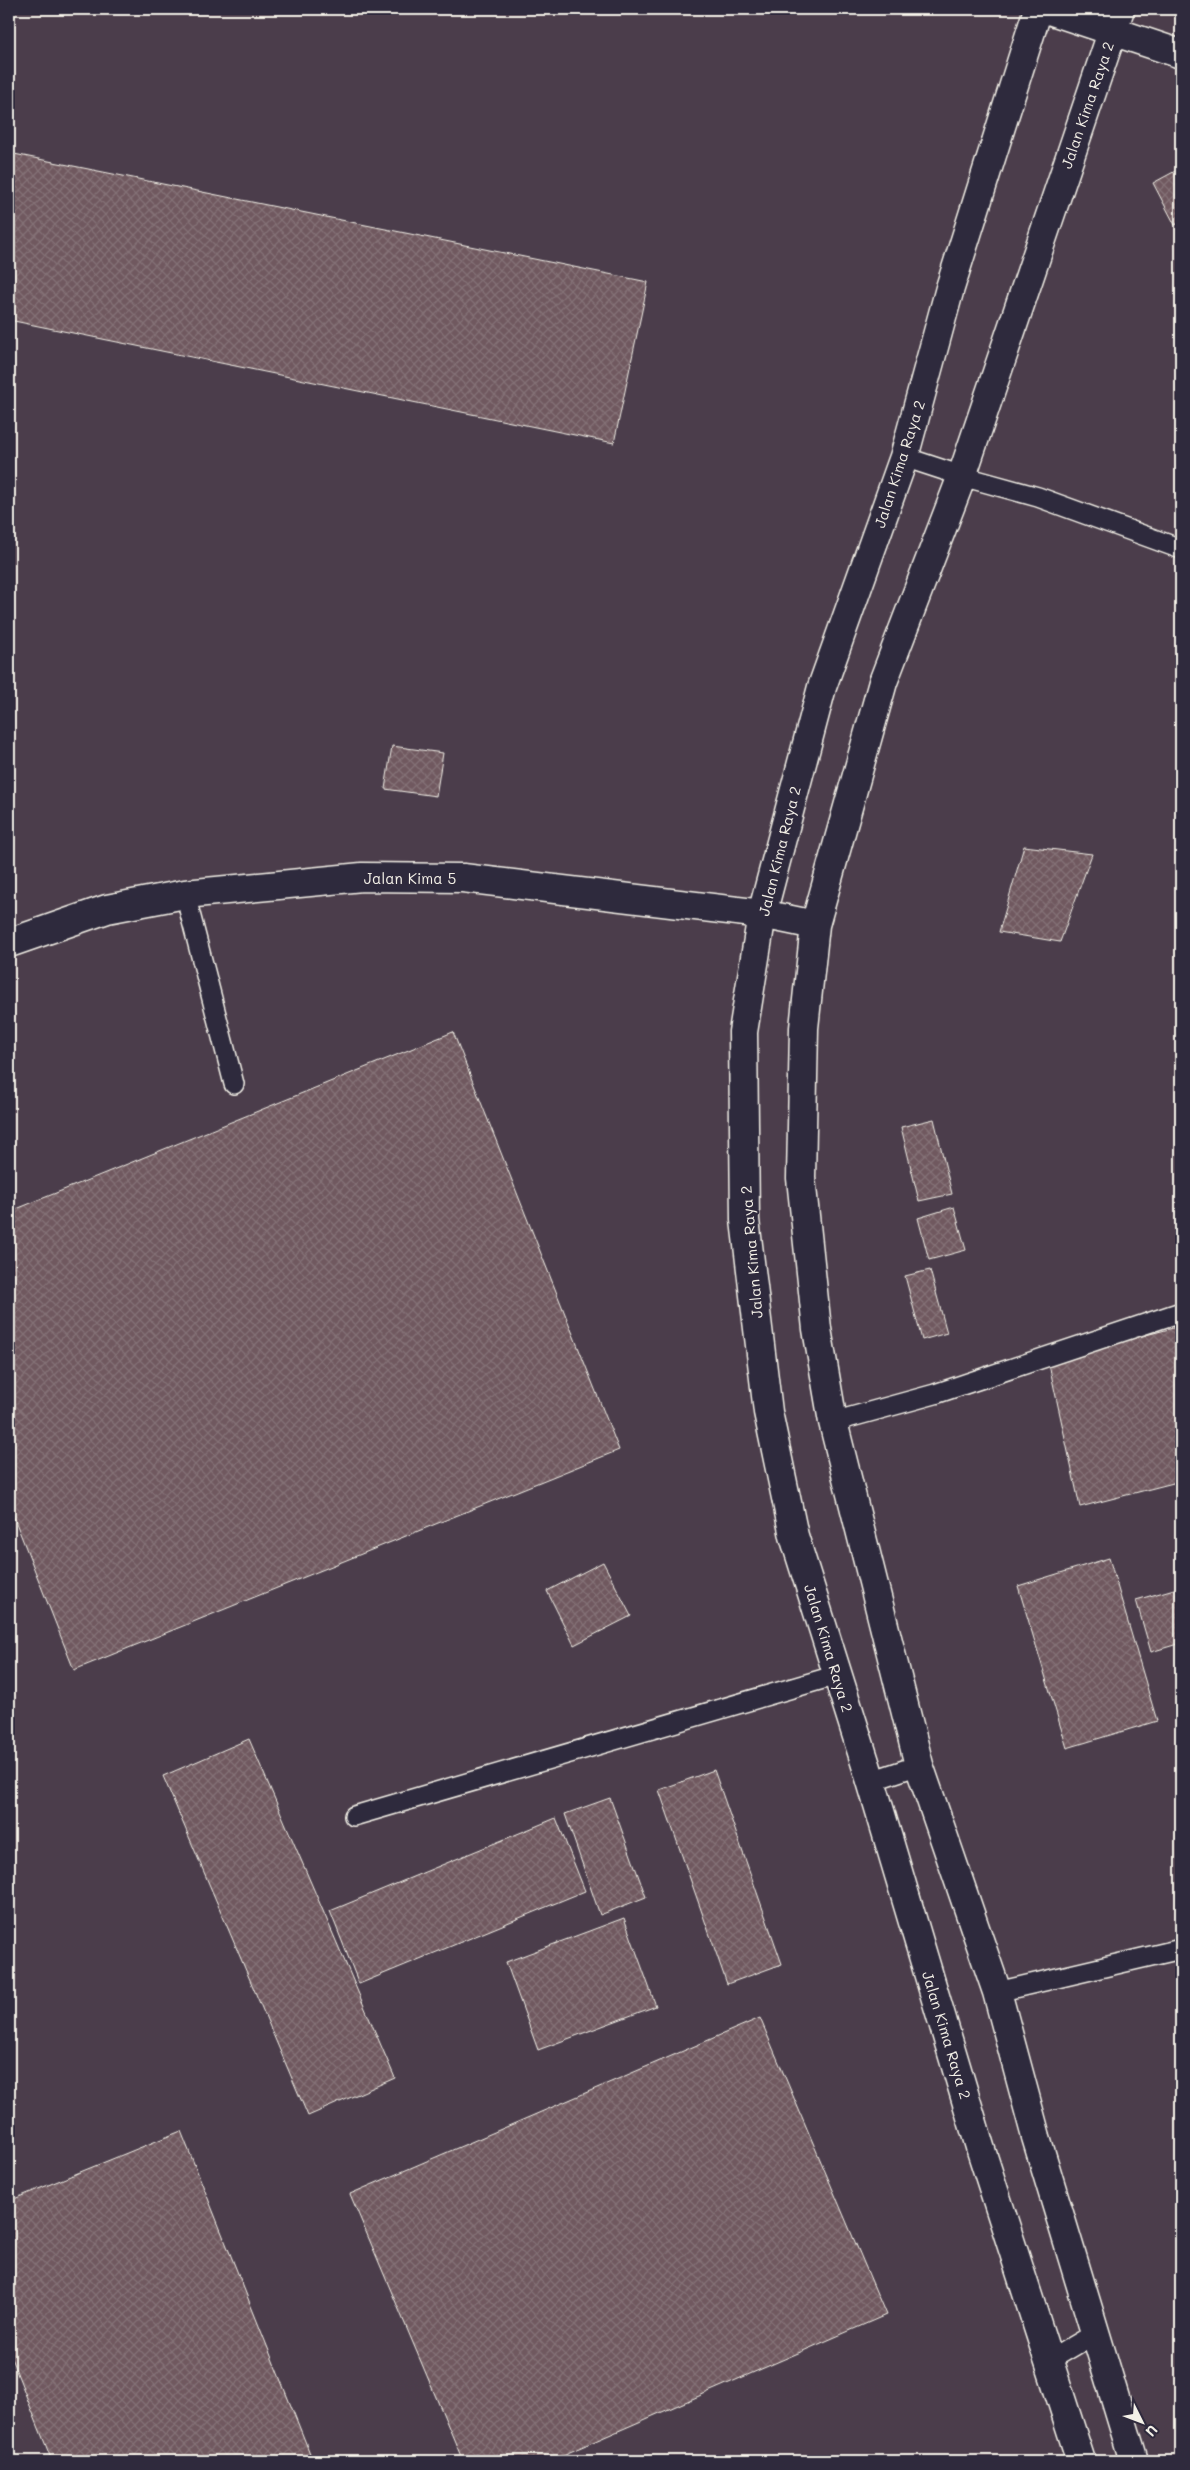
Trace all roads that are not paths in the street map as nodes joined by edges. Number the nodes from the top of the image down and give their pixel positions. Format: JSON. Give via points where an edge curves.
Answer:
{"nodes":[{"id":1,"x":1038,"y":9,"type":"edge"},
{"id":2,"x":1046,"y":9,"type":"edge"},
{"id":3,"x":1116,"y":20,"type":"edge"},
{"id":4,"x":1181,"y":54,"type":"edge"},
{"id":5,"x":904,"y":456,"type":"junction"},
{"id":6,"x":962,"y":476,"type":"junction"},
{"id":7,"x":1181,"y":549,"type":"edge"},
{"id":8,"x":185,"y":894,"type":"junction"},
{"id":9,"x":762,"y":914,"type":"junction"},
{"id":10,"x":815,"y":925,"type":"junction"},
{"id":11,"x":9,"y":943,"type":"edge"},
{"id":12,"x":234,"y":1084,"type":"dead end"},
{"id":13,"x":1181,"y":1312,"type":"edge"},
{"id":14,"x":833,"y":1422,"type":"junction"},
{"id":15,"x":837,"y":1675,"type":"junction"},
{"id":16,"x":919,"y":1765,"type":"junction"},
{"id":17,"x":871,"y":1781,"type":"junction"},
{"id":18,"x":354,"y":1816,"type":"dead end"},
{"id":19,"x":1181,"y":1949,"type":"edge"},
{"id":20,"x":997,"y":1992,"type":"junction"},
{"id":21,"x":1096,"y":2333,"type":"junction"},
{"id":22,"x":1050,"y":2360,"type":"junction"},
{"id":23,"x":1081,"y":2461,"type":"edge"},
{"id":24,"x":1134,"y":2461,"type":"edge"}],
"edges":[{"from":1,"to":5,"type":"street","name":"Jalan Kima Raya 2","via":[[950,288]]},
{"from":2,"to":3,"type":"street"},
{"from":3,"to":4,"type":"street"},
{"from":3,"to":6,"type":"street","name":"Jalan Kima Raya 2"},
{"from":5,"to":6,"type":"lane"},
{"from":5,"to":9,"type":"street","name":"Jalan Kima Raya 2","via":[[822,687]]},
{"from":6,"to":7,"type":"lane","via":[[1038,497]]},
{"from":6,"to":10,"type":"street","name":"Jalan Kima Raya 2","via":[[883,682]]},
{"from":8,"to":9,"type":"street","name":"Jalan Kima 5","via":[[362,877],[463,878]]},
{"from":8,"to":11,"type":"street","name":"Jalan Kima 5","via":[[108,909]]},
{"from":8,"to":12,"type":"lane"},
{"from":9,"to":10,"type":"street","name":"Jalan Kima 5"},
{"from":9,"to":15,"type":"street","name":"Jalan Kima Raya 2","via":[[743,1032],[746,1220],[768,1412],[794,1536]]},
{"from":10,"to":14,"type":"street","name":"Jalan Kima Raya 2","via":[[804,1028],[801,1178],[817,1329]]},
{"from":13,"to":14,"type":"lane","via":[[935,1394]]},
{"from":14,"to":16,"type":"street","name":"Jalan Kima Raya 2"},
{"from":15,"to":17,"type":"street","name":"Jalan Kima Raya 2"},
{"from":15,"to":18,"type":"lane"},
{"from":16,"to":17,"type":"lane"},
{"from":16,"to":20,"type":"street","name":"Jalan Kima Raya 2"},
{"from":17,"to":22,"type":"street","name":"Jalan Kima Raya 2","via":[[980,2147]]},
{"from":19,"to":20,"type":"lane"},
{"from":20,"to":21,"type":"street","name":"Jalan Kima Raya 2","via":[[1036,2137]]},
{"from":21,"to":22,"type":"lane"},
{"from":21,"to":24,"type":"street","name":"Jalan Kima Raya 2"},
{"from":22,"to":23,"type":"street","name":"Jalan Kima Raya 2"}]}
